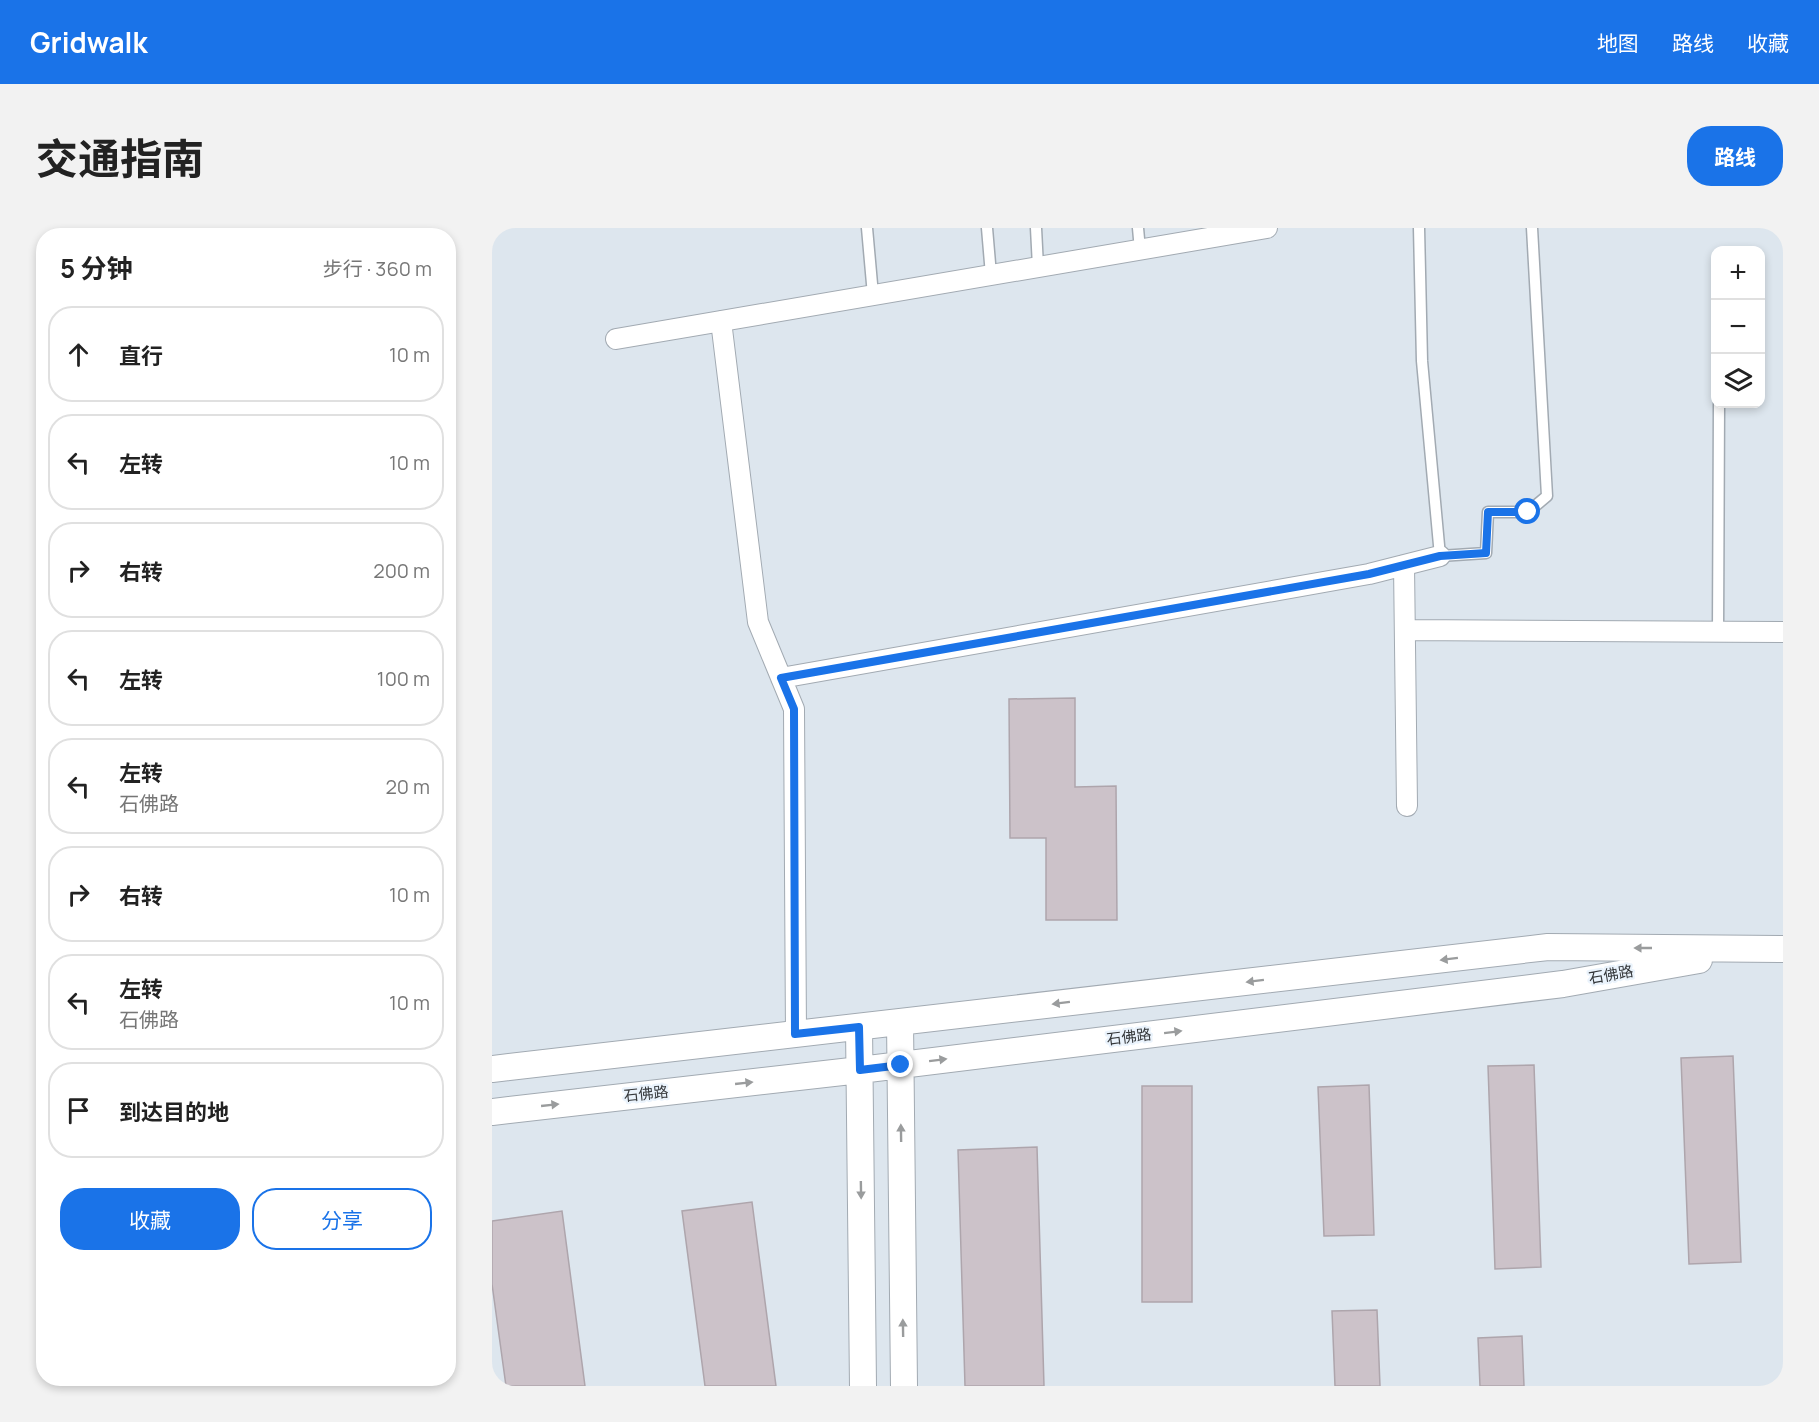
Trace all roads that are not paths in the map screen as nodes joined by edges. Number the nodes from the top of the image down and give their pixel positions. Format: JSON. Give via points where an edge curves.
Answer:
{"nodes":[{"id":1,"x":867,"y":228,"type":"edge"},
{"id":2,"x":987,"y":228,"type":"edge"},
{"id":3,"x":1036,"y":228,"type":"edge"},
{"id":4,"x":1138,"y":228,"type":"edge"},
{"id":5,"x":1267,"y":228,"type":"edge"},
{"id":6,"x":1419,"y":228,"type":"edge"},
{"id":7,"x":1532,"y":228,"type":"edge"},
{"id":8,"x":1224,"y":232,"type":"edge"},
{"id":9,"x":1182,"y":235,"type":"edge"},
{"id":10,"x":1140,"y":250,"type":"junction"},
{"id":11,"x":1038,"y":267,"type":"junction"},
{"id":12,"x":991,"y":275,"type":"junction"},
{"id":13,"x":873,"y":295,"type":"junction"},
{"id":14,"x":721,"y":321,"type":"junction"},
{"id":15,"x":616,"y":339,"type":"dead end"},
{"id":16,"x":1719,"y":408,"type":"edge"},
{"id":17,"x":1440,"y":556,"type":"junction"},
{"id":18,"x":1404,"y":565,"type":"junction"},
{"id":19,"x":1405,"y":630,"type":"junction"},
{"id":20,"x":1718,"y":632,"type":"junction"},
{"id":21,"x":1783,"y":632,"type":"edge"},
{"id":22,"x":781,"y":678,"type":"junction"},
{"id":23,"x":1407,"y":806,"type":"dead end"},
{"id":24,"x":1774,"y":949,"type":"edge"},
{"id":25,"x":900,"y":1022,"type":"junction"},
{"id":26,"x":859,"y":1027,"type":"junction"},
{"id":27,"x":795,"y":1034,"type":"junction"},
{"id":28,"x":901,"y":1065,"type":"junction"},
{"id":29,"x":492,"y":1069,"type":"edge"},
{"id":30,"x":860,"y":1070,"type":"junction"},
{"id":31,"x":492,"y":1112,"type":"edge"},
{"id":32,"x":863,"y":1386,"type":"edge"},
{"id":33,"x":904,"y":1386,"type":"edge"}],
"edges":[{"from":1,"to":13,"type":"lane"},
{"from":2,"to":12,"type":"lane"},
{"from":3,"to":11,"type":"lane"},
{"from":4,"to":10,"type":"lane"},
{"from":5,"to":8,"type":"street"},
{"from":6,"to":17,"type":"lane","via":[[1422,361]]},
{"from":7,"to":17,"type":"lane","via":[[1546,496],[1528,512],[1488,512],[1486,553]]},
{"from":8,"to":9,"type":"street"},
{"from":9,"to":10,"type":"street"},
{"from":10,"to":11,"type":"street"},
{"from":11,"to":12,"type":"street"},
{"from":12,"to":13,"type":"street"},
{"from":13,"to":14,"type":"street"},
{"from":14,"to":15,"type":"street"},
{"from":14,"to":22,"type":"street","via":[[758,622]]},
{"from":16,"to":20,"type":"lane"},
{"from":17,"to":18,"type":"street"},
{"from":18,"to":19,"type":"street"},
{"from":18,"to":22,"type":"street"},
{"from":19,"to":20,"type":"street"},
{"from":19,"to":23,"type":"street"},
{"from":20,"to":21,"type":"street"},
{"from":22,"to":27,"type":"street","via":[[794,709]]},
{"from":24,"to":25,"type":"street","name":"石佛路","one_way":true,"via":[[1548,947]]},
{"from":28,"to":24,"type":"street","name":"石佛路","one_way":true,"via":[[1563,984]]},
{"from":25,"to":26,"type":"street","name":"石佛路"},
{"from":25,"to":28,"type":"street"},
{"from":26,"to":27,"type":"street","name":"石佛路"},
{"from":26,"to":30,"type":"street"},
{"from":27,"to":29,"type":"street","name":"石佛路"},
{"from":28,"to":30,"type":"street","name":"石佛路"},
{"from":33,"to":28,"type":"street","one_way":true},
{"from":31,"to":30,"type":"street","name":"石佛路","one_way":true},
{"from":30,"to":32,"type":"street","one_way":true}]}
